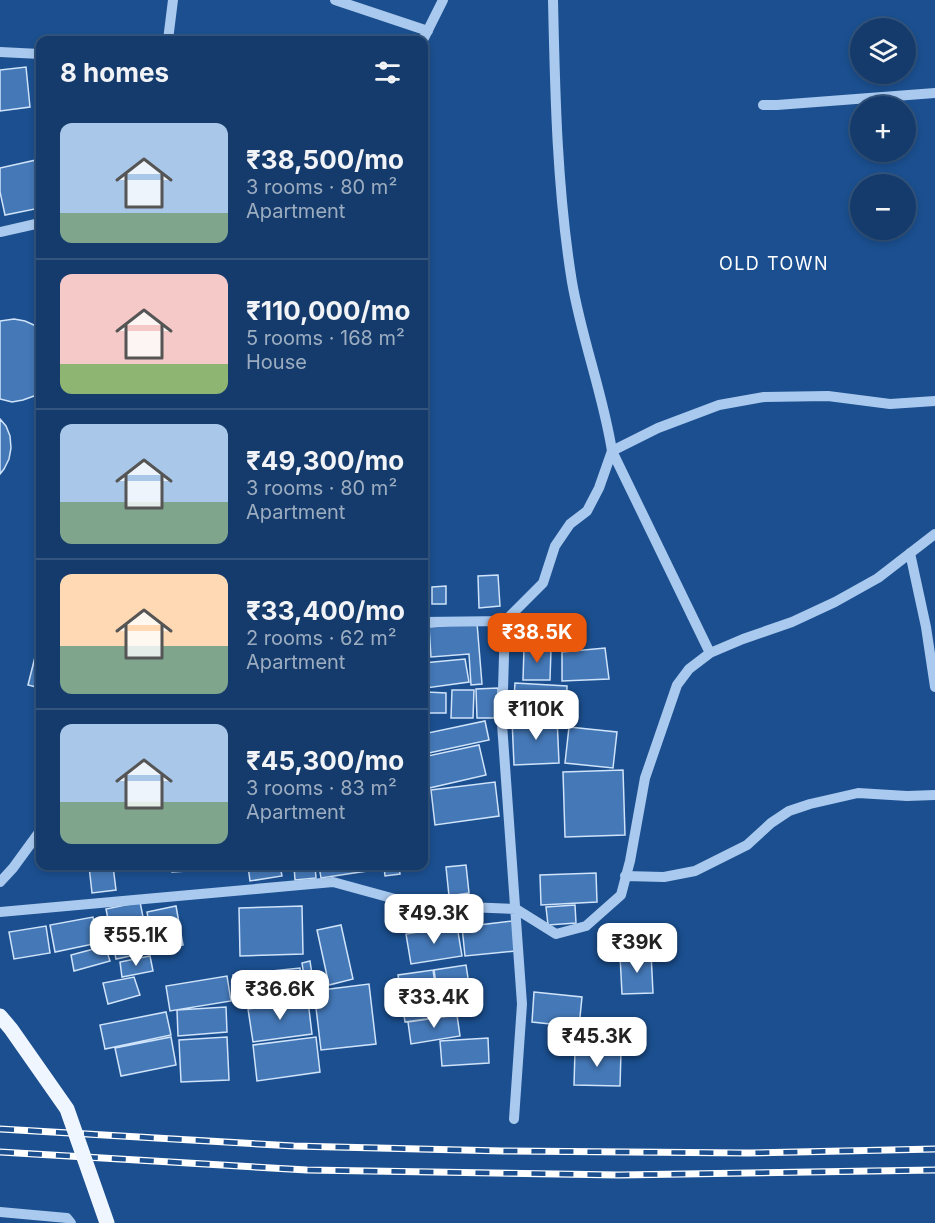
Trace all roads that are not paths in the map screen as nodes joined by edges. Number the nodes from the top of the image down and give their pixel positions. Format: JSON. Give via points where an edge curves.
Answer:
{"nodes":[{"id":1,"x":173,"y":0,"type":"edge"},
{"id":2,"x":335,"y":0,"type":"edge"},
{"id":3,"x":443,"y":0,"type":"edge"},
{"id":4,"x":553,"y":0,"type":"edge"},
{"id":5,"x":168,"y":36,"type":"edge"},
{"id":6,"x":425,"y":36,"type":"edge"},
{"id":7,"x":0,"y":52,"type":"edge"},
{"id":8,"x":36,"y":54,"type":"edge"},
{"id":9,"x":935,"y":93,"type":"edge"},
{"id":10,"x":763,"y":105,"type":"dead end"},
{"id":11,"x":36,"y":224,"type":"edge"},
{"id":12,"x":0,"y":232,"type":"edge"},
{"id":13,"x":935,"y":401,"type":"edge"},
{"id":14,"x":612,"y":451,"type":"junction"},
{"id":15,"x":935,"y":534,"type":"edge"},
{"id":16,"x":910,"y":553,"type":"junction"},
{"id":17,"x":505,"y":621,"type":"junction"},
{"id":18,"x":428,"y":622,"type":"edge"},
{"id":19,"x":710,"y":653,"type":"junction"},
{"id":20,"x":935,"y":687,"type":"edge"},
{"id":21,"x":935,"y":795,"type":"edge"},
{"id":22,"x":36,"y":836,"type":"edge"},
{"id":23,"x":625,"y":876,"type":"junction"},
{"id":24,"x":0,"y":882,"type":"edge"},
{"id":25,"x":516,"y":909,"type":"junction"},
{"id":26,"x":0,"y":912,"type":"edge"},
{"id":27,"x":0,"y":1016,"type":"edge"},
{"id":28,"x":514,"y":1119,"type":"dead end"},
{"id":29,"x":0,"y":1212,"type":"edge"},
{"id":30,"x":71,"y":1223,"type":"edge"},
{"id":31,"x":107,"y":1223,"type":"edge"}],
"edges":[{"from":1,"to":5,"type":"street"},
{"from":2,"to":6,"type":"street"},
{"from":3,"to":6,"type":"street"},
{"from":4,"to":14,"type":"street","via":[[561,186],[572,282]]},
{"from":7,"to":8,"type":"street"},
{"from":9,"to":10,"type":"street"},
{"from":11,"to":12,"type":"street"},
{"from":13,"to":14,"type":"street","via":[[891,404],[828,396],[764,397],[719,405]]},
{"from":14,"to":17,"type":"street","via":[[587,511],[570,524],[555,546],[543,583]]},
{"from":14,"to":19,"type":"street"},
{"from":15,"to":16,"type":"street"},
{"from":16,"to":19,"type":"street","via":[[878,578],[835,602]]},
{"from":16,"to":20,"type":"street"},
{"from":17,"to":18,"type":"street"},
{"from":17,"to":25,"type":"street","via":[[502,724]]},
{"from":19,"to":23,"type":"street","via":[[689,669],[677,685],[645,778]]},
{"from":21,"to":23,"type":"street","via":[[858,793],[810,804],[789,811],[747,845],[695,871],[664,877]]},
{"from":22,"to":24,"type":"street"},
{"from":23,"to":25,"type":"street","via":[[621,895],[586,926],[556,934]]},
{"from":25,"to":26,"type":"street","via":[[417,905],[333,882]]},
{"from":25,"to":28,"type":"street","via":[[522,1004]]},
{"from":27,"to":31,"type":"main road","bridge":true,"via":[[67,1109]]},
{"from":29,"to":30,"type":"street","via":[[67,1218]]}]}
